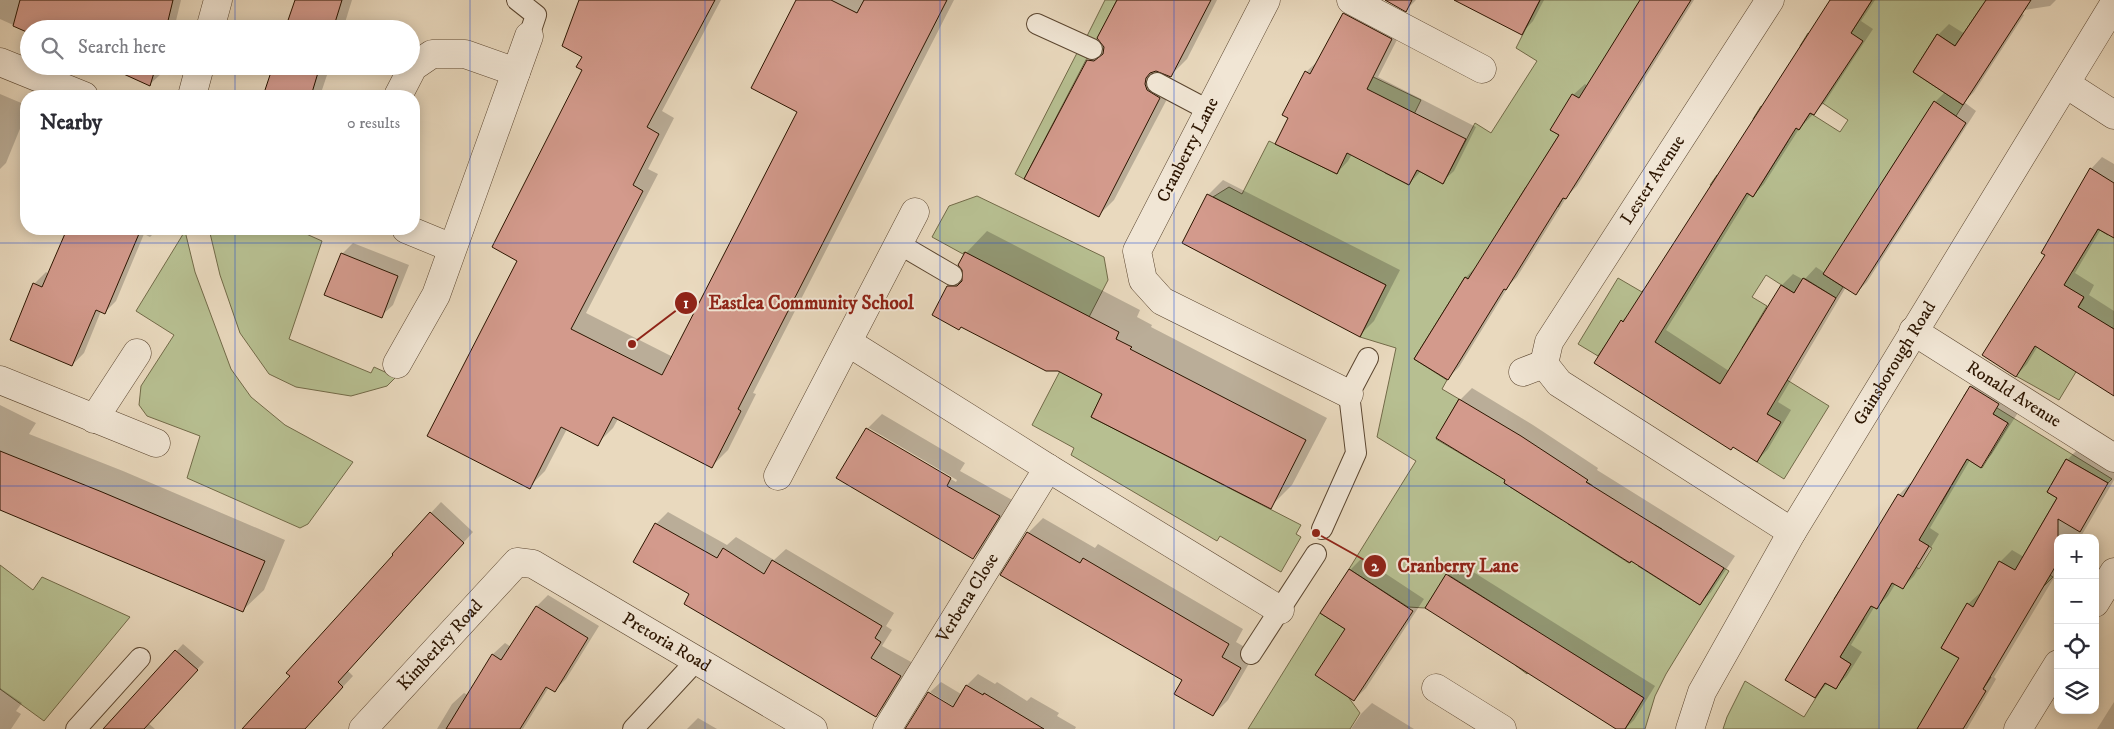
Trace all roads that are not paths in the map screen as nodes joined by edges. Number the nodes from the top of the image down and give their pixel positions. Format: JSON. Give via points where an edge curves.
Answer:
{"nodes":[{"id":1,"x":218,"y":0,"type":"edge"},
{"id":2,"x":517,"y":0,"type":"edge"},
{"id":3,"x":1266,"y":0,"type":"edge"},
{"id":4,"x":1351,"y":0,"type":"edge"},
{"id":5,"x":1770,"y":0,"type":"edge"},
{"id":6,"x":2114,"y":4,"type":"edge"},
{"id":7,"x":212,"y":20,"type":"edge"},
{"id":8,"x":1037,"y":24,"type":"dead end"},
{"id":9,"x":529,"y":36,"type":"joint"},
{"id":10,"x":1092,"y":49,"type":"dead end"},
{"id":11,"x":0,"y":62,"type":"edge"},
{"id":12,"x":420,"y":63,"type":"edge"},
{"id":13,"x":1482,"y":69,"type":"dead end"},
{"id":14,"x":20,"y":70,"type":"edge"},
{"id":15,"x":516,"y":72,"type":"junction"},
{"id":16,"x":32,"y":75,"type":"edge"},
{"id":17,"x":198,"y":75,"type":"edge"},
{"id":18,"x":410,"y":75,"type":"edge"},
{"id":19,"x":1157,"y":83,"type":"dead end"},
{"id":20,"x":2066,"y":84,"type":"junction"},
{"id":21,"x":69,"y":90,"type":"edge"},
{"id":22,"x":194,"y":90,"type":"edge"},
{"id":23,"x":401,"y":90,"type":"edge"},
{"id":24,"x":1208,"y":110,"type":"junction"},
{"id":25,"x":2114,"y":115,"type":"edge"},
{"id":26,"x":915,"y":212,"type":"dead end"},
{"id":27,"x":420,"y":235,"type":"edge"},
{"id":28,"x":899,"y":244,"type":"junction"},
{"id":29,"x":452,"y":248,"type":"junction"},
{"id":30,"x":952,"y":275,"type":"dead end"},
{"id":31,"x":1914,"y":331,"type":"junction"},
{"id":32,"x":849,"y":343,"type":"junction"},
{"id":33,"x":137,"y":353,"type":"dead end"},
{"id":34,"x":1368,"y":358,"type":"dead end"},
{"id":35,"x":397,"y":364,"type":"dead end"},
{"id":36,"x":0,"y":380,"type":"edge"},
{"id":37,"x":1349,"y":394,"type":"junction"},
{"id":38,"x":94,"y":418,"type":"junction"},
{"id":39,"x":156,"y":443,"type":"dead end"},
{"id":40,"x":2114,"y":458,"type":"edge"},
{"id":41,"x":1048,"y":468,"type":"junction"},
{"id":42,"x":778,"y":476,"type":"dead end"},
{"id":43,"x":1322,"y":529,"type":"dead end"},
{"id":44,"x":1792,"y":532,"type":"junction"},
{"id":45,"x":1316,"y":554,"type":"dead end"},
{"id":46,"x":517,"y":562,"type":"joint"},
{"id":47,"x":2114,"y":572,"type":"edge"},
{"id":48,"x":2099,"y":596,"type":"edge"},
{"id":49,"x":1280,"y":610,"type":"junction"},
{"id":50,"x":1252,"y":654,"type":"dead end"},
{"id":51,"x":140,"y":658,"type":"dead end"},
{"id":52,"x":696,"y":661,"type":"junction"},
{"id":53,"x":2055,"y":669,"type":"edge"},
{"id":54,"x":1436,"y":688,"type":"dead end"},
{"id":55,"x":76,"y":729,"type":"edge"},
{"id":56,"x":364,"y":729,"type":"edge"},
{"id":57,"x":633,"y":729,"type":"edge"},
{"id":58,"x":813,"y":729,"type":"edge"},
{"id":59,"x":887,"y":729,"type":"edge"},
{"id":60,"x":1502,"y":729,"type":"edge"},
{"id":61,"x":1690,"y":729,"type":"edge"},
{"id":62,"x":2018,"y":729,"type":"edge"}],
"edges":[{"from":1,"to":7,"type":"street"},
{"from":2,"to":9,"type":"lane","via":[[536,15]]},
{"from":3,"to":24,"type":"street","name":"Cranberry Lane"},
{"from":4,"to":13,"type":"street"},
{"from":5,"to":44,"type":"street","name":"Lester Avenue","via":[[1534,368]]},
{"from":6,"to":20,"type":"street","name":"Gainsborough Road"},
{"from":8,"to":10,"type":"lane"},
{"from":9,"to":15,"type":"street"},
{"from":11,"to":14,"type":"street"},
{"from":12,"to":15,"type":"street","via":[[432,54],[465,54]]},
{"from":15,"to":29,"type":"street"},
{"from":16,"to":21,"type":"street"},
{"from":17,"to":22,"type":"street"},
{"from":18,"to":23,"type":"street"},
{"from":19,"to":24,"type":"lane"},
{"from":20,"to":25,"type":"street"},
{"from":20,"to":31,"type":"street","name":"Gainsborough Road"},
{"from":24,"to":37,"type":"street","name":"Cranberry Lane","via":[[1137,251],[1143,280],[1162,301]]},
{"from":26,"to":28,"type":"street"},
{"from":27,"to":29,"type":"street"},
{"from":28,"to":30,"type":"lane"},
{"from":28,"to":32,"type":"street"},
{"from":29,"to":35,"type":"street","via":[[436,295]]},
{"from":31,"to":40,"type":"street","name":"Ronald Avenue"},
{"from":31,"to":44,"type":"street","name":"Gainsborough Road"},
{"from":32,"to":41,"type":"street"},
{"from":32,"to":42,"type":"street"},
{"from":33,"to":38,"type":"street"},
{"from":34,"to":37,"type":"lane"},
{"from":36,"to":38,"type":"street"},
{"from":37,"to":43,"type":"lane","via":[[1356,452]]},
{"from":38,"to":39,"type":"street"},
{"from":41,"to":49,"type":"street"},
{"from":41,"to":59,"type":"street","name":"Verbena Close"},
{"from":44,"to":61,"type":"street","name":"Gainsborough Road","via":[[1702,692]]},
{"from":45,"to":49,"type":"lane"},
{"from":46,"to":52,"type":"street","name":"Pretoria Road","via":[[533,564]]},
{"from":46,"to":56,"type":"street","name":"Kimberley Road"},
{"from":47,"to":48,"type":"street"},
{"from":49,"to":50,"type":"lane"},
{"from":51,"to":55,"type":"lane"},
{"from":52,"to":57,"type":"lane"},
{"from":52,"to":58,"type":"street","name":"Pretoria Road"},
{"from":53,"to":62,"type":"street"},
{"from":54,"to":60,"type":"street"}]}
